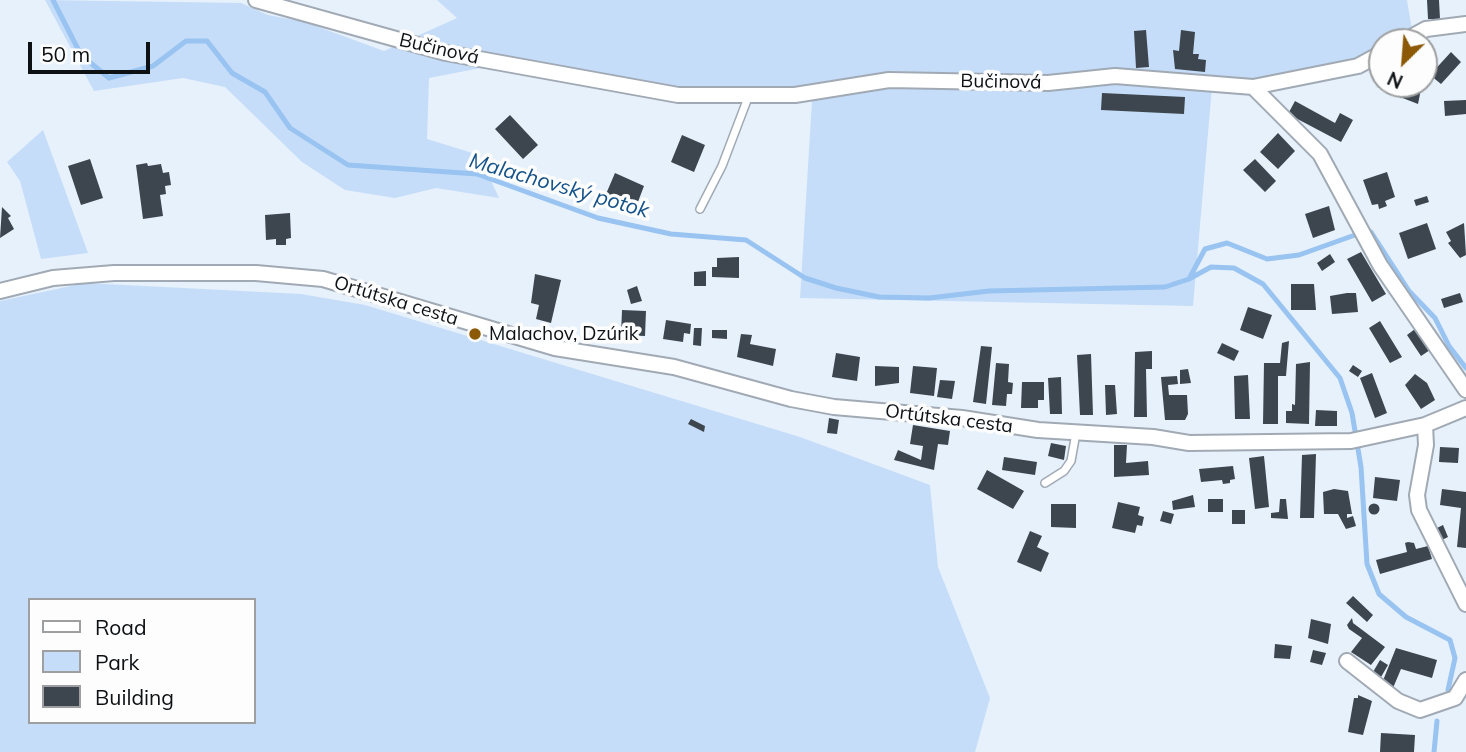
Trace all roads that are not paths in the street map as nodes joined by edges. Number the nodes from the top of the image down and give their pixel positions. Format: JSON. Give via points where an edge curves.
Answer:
{"nodes":[{"id":1,"x":256,"y":0,"type":"edge"},
{"id":2,"x":1466,"y":24,"type":"edge"},
{"id":3,"x":1434,"y":28,"type":"edge"},
{"id":4,"x":1368,"y":61,"type":"edge"},
{"id":5,"x":1253,"y":86,"type":"junction"},
{"id":6,"x":749,"y":95,"type":"junction"},
{"id":7,"x":700,"y":208,"type":"dead end"},
{"id":8,"x":0,"y":290,"type":"edge"},
{"id":9,"x":1466,"y":390,"type":"edge"},
{"id":10,"x":1466,"y":408,"type":"edge"},
{"id":11,"x":1425,"y":425,"type":"junction"},
{"id":12,"x":1076,"y":432,"type":"junction"},
{"id":13,"x":1045,"y":483,"type":"dead end"},
{"id":14,"x":1466,"y":604,"type":"edge"},
{"id":15,"x":1347,"y":661,"type":"dead end"},
{"id":16,"x":1466,"y":680,"type":"edge"}],
"edges":[{"from":1,"to":6,"type":"street","name":"Bučinová","via":[[446,53],[678,95]]},
{"from":2,"to":3,"type":"street"},
{"from":4,"to":5,"type":"street","name":"Bučinová"},
{"from":5,"to":6,"type":"street","name":"Bučinová","via":[[1115,76],[1048,83],[890,80],[795,95]]},
{"from":5,"to":9,"type":"street","via":[[1320,154],[1392,284]]},
{"from":6,"to":7,"type":"lane"},
{"from":8,"to":12,"type":"street","name":"Ortútska cesta","via":[[53,278],[114,272],[256,273],[323,279],[555,348],[674,368],[791,399]]},
{"from":10,"to":11,"type":"street","name":"Ortútska cesta"},
{"from":11,"to":12,"type":"street","name":"Ortútska cesta","via":[[1357,440],[1222,444]]},
{"from":11,"to":14,"type":"street","via":[[1419,510]]},
{"from":12,"to":13,"type":"lane","via":[[1071,461]]},
{"from":15,"to":16,"type":"street","via":[[1398,701],[1420,710],[1455,698]]}]}
